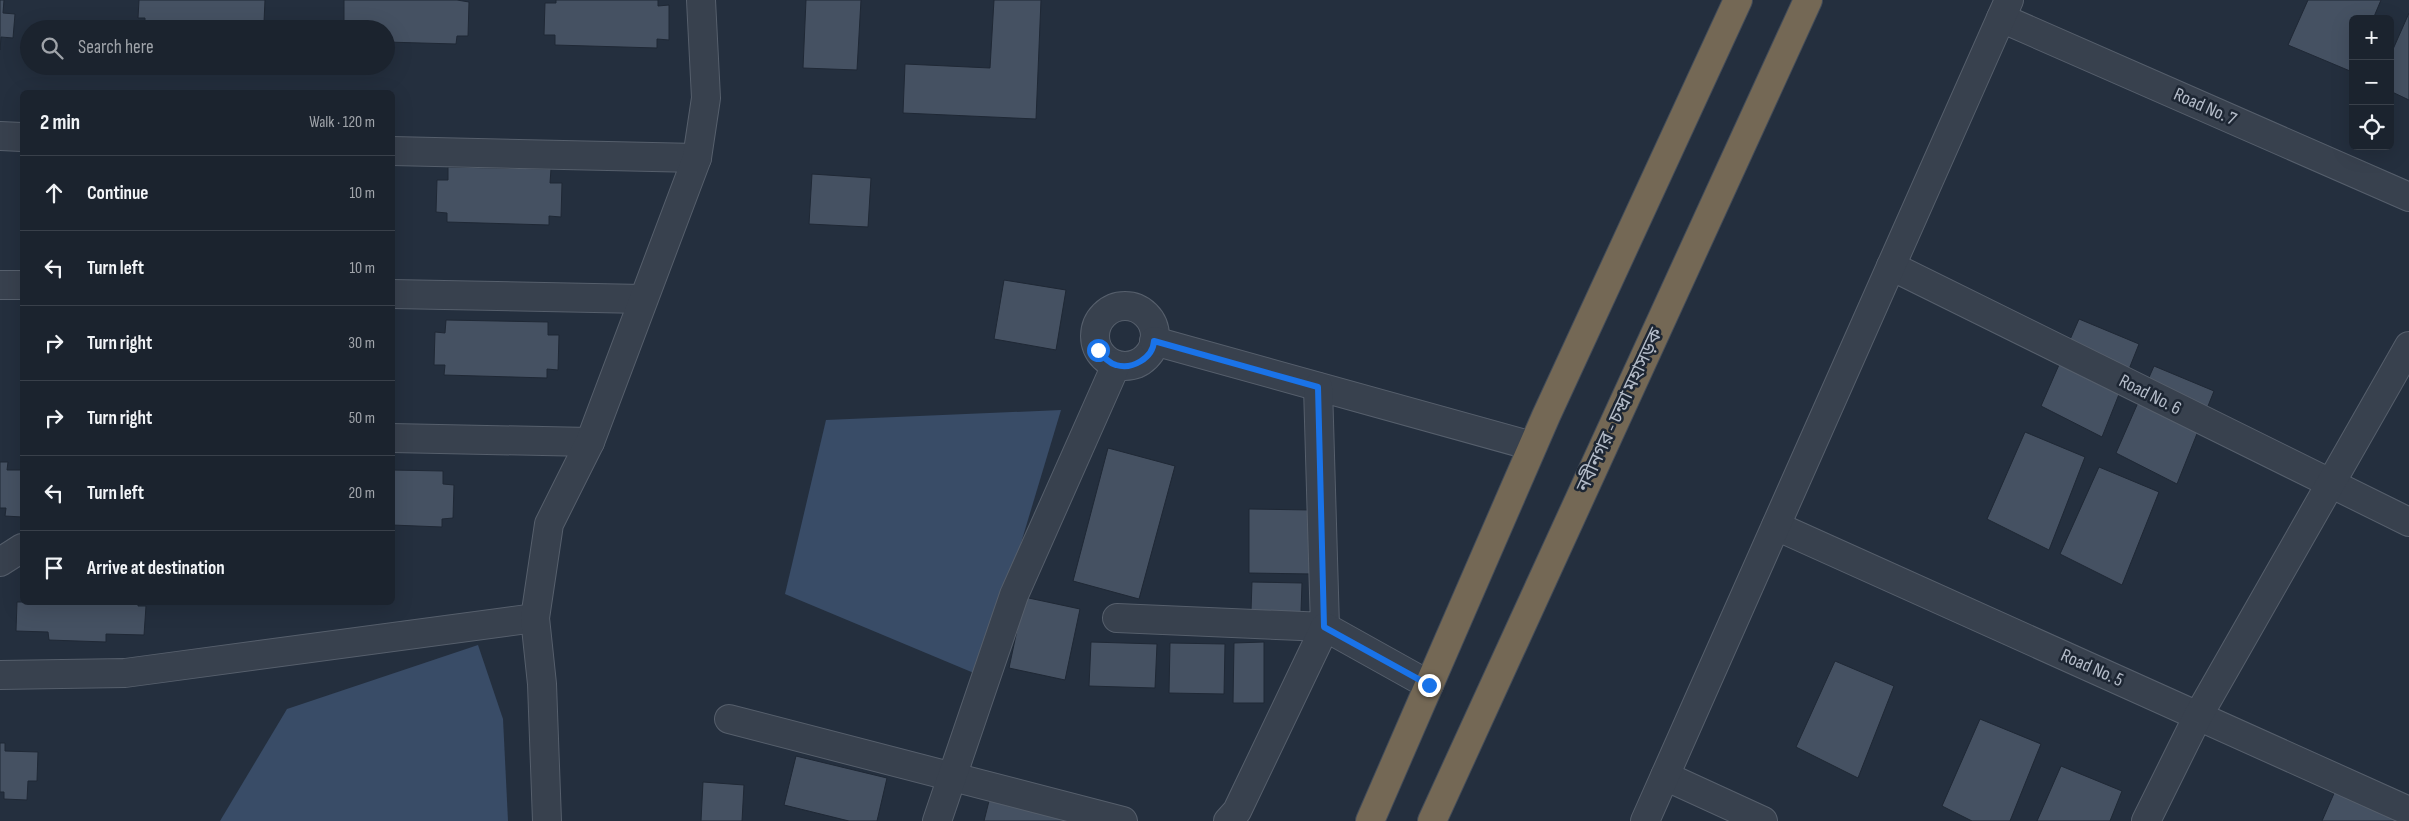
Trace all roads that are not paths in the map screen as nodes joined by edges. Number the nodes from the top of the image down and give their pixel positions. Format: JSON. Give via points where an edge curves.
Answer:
{"nodes":[{"id":1,"x":701,"y":0,"type":"edge"},
{"id":2,"x":1738,"y":0,"type":"edge"},
{"id":3,"x":1808,"y":0,"type":"edge"},
{"id":4,"x":2005,"y":9,"type":"edge"},
{"id":5,"x":0,"y":136,"type":"edge"},
{"id":6,"x":20,"y":137,"type":"edge"},
{"id":7,"x":395,"y":150,"type":"edge"},
{"id":8,"x":697,"y":158,"type":"junction"},
{"id":9,"x":2409,"y":197,"type":"edge"},
{"id":10,"x":1891,"y":266,"type":"junction"},
{"id":11,"x":0,"y":285,"type":"edge"},
{"id":12,"x":20,"y":285,"type":"edge"},
{"id":13,"x":395,"y":294,"type":"edge"},
{"id":14,"x":643,"y":299,"type":"junction"},
{"id":15,"x":1154,"y":341,"type":"junction"},
{"id":16,"x":2409,"y":346,"type":"edge"},
{"id":17,"x":1116,"y":365,"type":"junction"},
{"id":18,"x":1318,"y":387,"type":"junction"},
{"id":19,"x":395,"y":438,"type":"edge"},
{"id":20,"x":590,"y":442,"type":"junction"},
{"id":21,"x":1532,"y":446,"type":"junction"},
{"id":22,"x":2330,"y":485,"type":"junction"},
{"id":23,"x":2409,"y":522,"type":"edge"},
{"id":24,"x":1776,"y":526,"type":"junction"},
{"id":25,"x":20,"y":549,"type":"edge"},
{"id":26,"x":0,"y":562,"type":"edge"},
{"id":27,"x":534,"y":618,"type":"junction"},
{"id":28,"x":1117,"y":618,"type":"dead end"},
{"id":29,"x":1324,"y":627,"type":"junction"},
{"id":30,"x":0,"y":674,"type":"edge"},
{"id":31,"x":1429,"y":685,"type":"junction"},
{"id":32,"x":2198,"y":716,"type":"junction"},
{"id":33,"x":729,"y":719,"type":"dead end"},
{"id":34,"x":954,"y":776,"type":"junction"},
{"id":35,"x":1665,"y":776,"type":"junction"},
{"id":36,"x":2409,"y":811,"type":"edge"},
{"id":37,"x":547,"y":821,"type":"edge"},
{"id":38,"x":938,"y":821,"type":"edge"},
{"id":39,"x":1123,"y":821,"type":"edge"},
{"id":40,"x":1228,"y":821,"type":"edge"},
{"id":41,"x":1370,"y":821,"type":"edge"},
{"id":42,"x":1432,"y":821,"type":"edge"},
{"id":43,"x":1645,"y":821,"type":"edge"},
{"id":44,"x":1763,"y":821,"type":"edge"},
{"id":45,"x":2146,"y":821,"type":"edge"}],
"edges":[{"from":1,"to":8,"type":"street","via":[[706,98]]},
{"from":2,"to":21,"type":"highway"},
{"from":3,"to":42,"type":"highway","name":"নবীনগর - চন্দ্রা মহাসড়ক"},
{"from":4,"to":9,"type":"street","name":"Road No. 7"},
{"from":4,"to":10,"type":"street"},
{"from":5,"to":6,"type":"street"},
{"from":7,"to":8,"type":"street"},
{"from":8,"to":14,"type":"street"},
{"from":10,"to":22,"type":"street","name":"Road No. 6"},
{"from":10,"to":24,"type":"street"},
{"from":11,"to":12,"type":"street"},
{"from":13,"to":14,"type":"street"},
{"from":14,"to":20,"type":"street"},
{"from":15,"to":17,"type":"street","via":[[1148,355],[1139,363]]},
{"from":15,"to":17,"type":"street","via":[[1152,322],[1144,313],[1134,307],[1110,309],[1101,316],[1094,339],[1098,350]]},
{"from":15,"to":18,"type":"street"},
{"from":16,"to":22,"type":"street"},
{"from":17,"to":34,"type":"street","via":[[1014,595]]},
{"from":18,"to":21,"type":"street"},
{"from":18,"to":29,"type":"street"},
{"from":19,"to":20,"type":"street"},
{"from":20,"to":27,"type":"street","via":[[549,524]]},
{"from":21,"to":31,"type":"highway"},
{"from":22,"to":23,"type":"street","name":"Road No. 6"},
{"from":22,"to":32,"type":"street"},
{"from":24,"to":32,"type":"street","name":"Road No. 5"},
{"from":24,"to":35,"type":"street"},
{"from":25,"to":26,"type":"street"},
{"from":27,"to":30,"type":"street","via":[[125,673]]},
{"from":27,"to":37,"type":"street","via":[[542,684]]},
{"from":28,"to":29,"type":"street"},
{"from":29,"to":31,"type":"street"},
{"from":29,"to":40,"type":"street","via":[[1237,810]]},
{"from":31,"to":41,"type":"highway"},
{"from":32,"to":36,"type":"street","name":"Road No. 5"},
{"from":32,"to":45,"type":"street"},
{"from":33,"to":34,"type":"street"},
{"from":34,"to":38,"type":"street"},
{"from":34,"to":39,"type":"street"},
{"from":35,"to":43,"type":"street"},
{"from":35,"to":44,"type":"street"}]}
